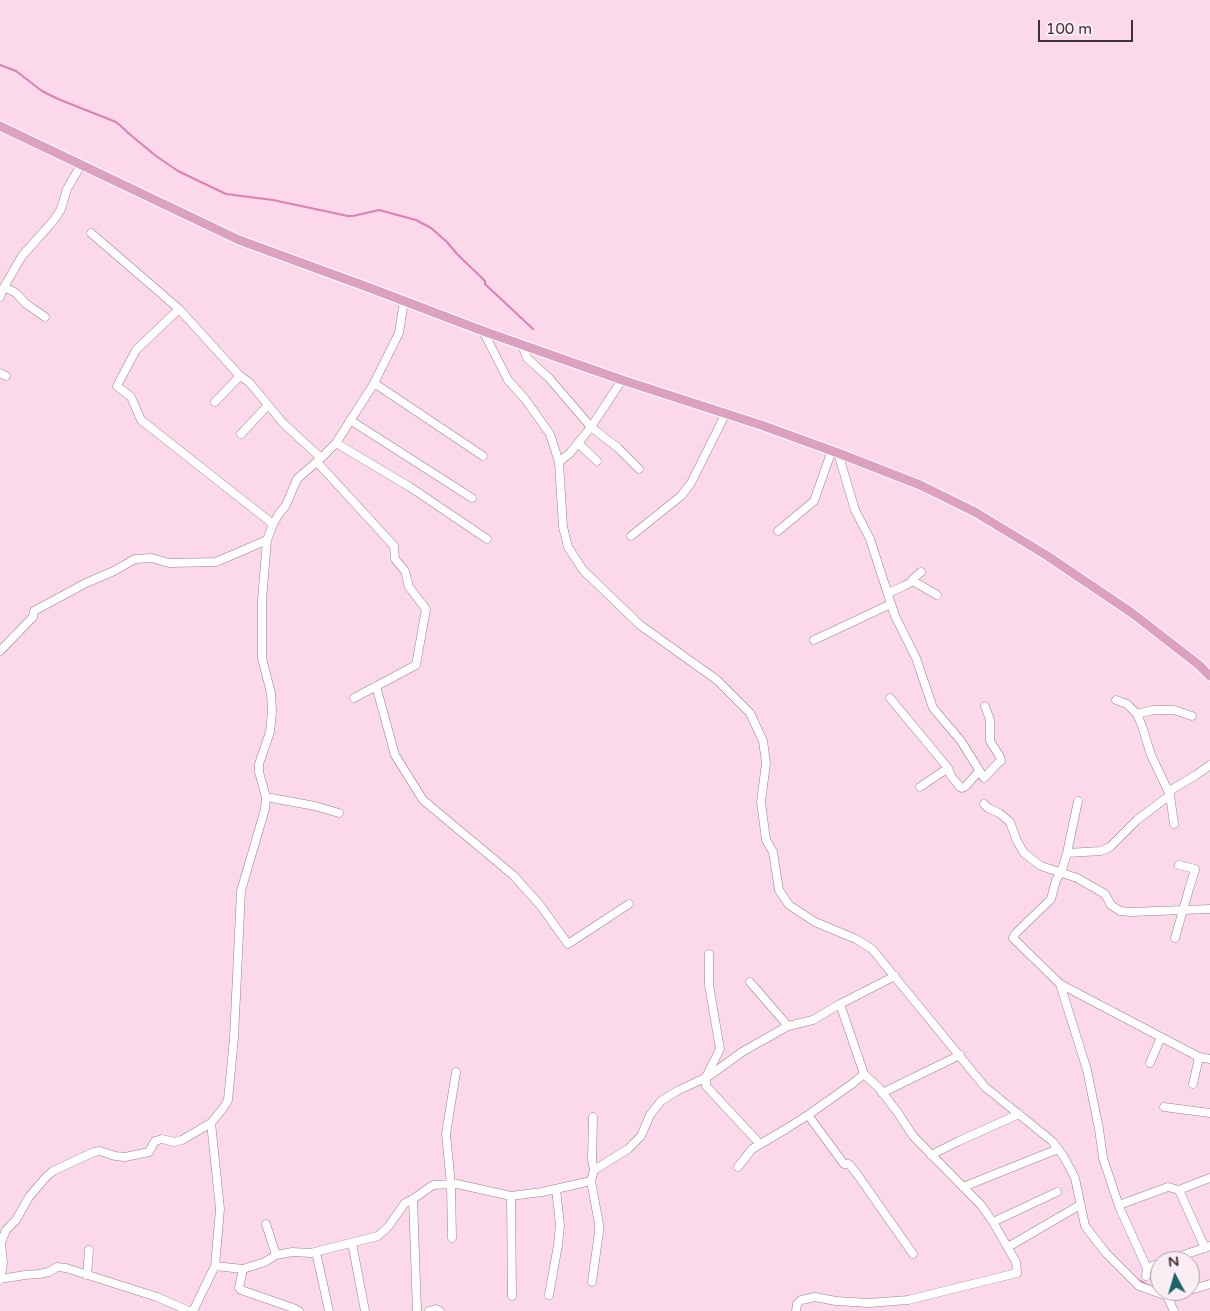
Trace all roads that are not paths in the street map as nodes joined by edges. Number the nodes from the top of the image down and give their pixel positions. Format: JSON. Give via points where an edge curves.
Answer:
{"nodes":[{"id":1,"x":0,"y":126,"type":"edge"},
{"id":2,"x":81,"y":164,"type":"junction"},
{"id":3,"x":91,"y":233,"type":"dead end"},
{"id":4,"x":4,"y":287,"type":"junction"},
{"id":5,"x":0,"y":297,"type":"edge"},
{"id":6,"x":404,"y":301,"type":"junction"},
{"id":7,"x":179,"y":309,"type":"junction"},
{"id":8,"x":45,"y":316,"type":"dead end"},
{"id":9,"x":483,"y":331,"type":"junction"},
{"id":10,"x":522,"y":345,"type":"junction"},
{"id":11,"x":240,"y":376,"type":"junction"},
{"id":12,"x":622,"y":380,"type":"junction"},
{"id":13,"x":374,"y":383,"type":"junction"},
{"id":14,"x":215,"y":402,"type":"dead end"},
{"id":15,"x":268,"y":405,"type":"junction"},
{"id":16,"x":726,"y":413,"type":"junction"},
{"id":17,"x":350,"y":420,"type":"junction"},
{"id":18,"x":591,"y":427,"type":"junction"},
{"id":19,"x":240,"y":434,"type":"dead end"},
{"id":20,"x":336,"y":443,"type":"junction"},
{"id":21,"x":578,"y":443,"type":"junction"},
{"id":22,"x":835,"y":452,"type":"junction"},
{"id":23,"x":483,"y":456,"type":"dead end"},
{"id":24,"x":319,"y":460,"type":"junction"},
{"id":25,"x":559,"y":462,"type":"junction"},
{"id":26,"x":597,"y":462,"type":"dead end"},
{"id":27,"x":640,"y":469,"type":"dead end"},
{"id":28,"x":472,"y":498,"type":"dead end"},
{"id":29,"x":273,"y":524,"type":"junction"},
{"id":30,"x":778,"y":531,"type":"dead end"},
{"id":31,"x":631,"y":536,"type":"dead end"},
{"id":32,"x":487,"y":539,"type":"dead end"},
{"id":33,"x":267,"y":540,"type":"junction"},
{"id":34,"x":921,"y":572,"type":"dead end"},
{"id":35,"x":913,"y":581,"type":"junction"},
{"id":36,"x":888,"y":593,"type":"junction"},
{"id":37,"x":938,"y":596,"type":"dead end"},
{"id":38,"x":892,"y":604,"type":"junction"},
{"id":39,"x":814,"y":640,"type":"dead end"},
{"id":40,"x":0,"y":651,"type":"edge"},
{"id":41,"x":1210,"y":676,"type":"edge"},
{"id":42,"x":376,"y":686,"type":"junction"},
{"id":43,"x":354,"y":698,"type":"dead end"},
{"id":44,"x":890,"y":698,"type":"dead end"},
{"id":45,"x":1116,"y":700,"type":"dead end"},
{"id":46,"x":985,"y":706,"type":"dead end"},
{"id":47,"x":1137,"y":714,"type":"junction"},
{"id":48,"x":1192,"y":716,"type":"dead end"},
{"id":49,"x":1210,"y":764,"type":"edge"},
{"id":50,"x":948,"y":768,"type":"junction"},
{"id":51,"x":979,"y":771,"type":"junction"},
{"id":52,"x":920,"y":787,"type":"dead end"},
{"id":53,"x":1170,"y":795,"type":"junction"},
{"id":54,"x":266,"y":797,"type":"junction"},
{"id":55,"x":1078,"y":800,"type":"dead end"},
{"id":56,"x":984,"y":804,"type":"dead end"},
{"id":57,"x":339,"y":813,"type":"dead end"},
{"id":58,"x":1174,"y":824,"type":"dead end"},
{"id":59,"x":1067,"y":853,"type":"junction"},
{"id":60,"x":1179,"y":865,"type":"dead end"},
{"id":61,"x":1061,"y":873,"type":"junction"},
{"id":62,"x":629,"y":904,"type":"dead end"},
{"id":63,"x":1210,"y":909,"type":"edge"},
{"id":64,"x":1183,"y":910,"type":"junction"},
{"id":65,"x":1176,"y":938,"type":"dead end"},
{"id":66,"x":710,"y":954,"type":"dead end"},
{"id":67,"x":895,"y":976,"type":"junction"},
{"id":68,"x":750,"y":982,"type":"dead end"},
{"id":69,"x":1060,"y":984,"type":"junction"},
{"id":70,"x":840,"y":1004,"type":"junction"},
{"id":71,"x":788,"y":1026,"type":"junction"},
{"id":72,"x":1161,"y":1037,"type":"junction"},
{"id":73,"x":960,"y":1055,"type":"junction"},
{"id":74,"x":1198,"y":1057,"type":"junction"},
{"id":75,"x":1210,"y":1059,"type":"edge"},
{"id":76,"x":1150,"y":1063,"type":"dead end"},
{"id":77,"x":456,"y":1072,"type":"dead end"},
{"id":78,"x":864,"y":1074,"type":"junction"},
{"id":79,"x":706,"y":1077,"type":"junction"},
{"id":80,"x":1193,"y":1084,"type":"dead end"},
{"id":81,"x":882,"y":1093,"type":"junction"},
{"id":82,"x":1164,"y":1107,"type":"dead end"},
{"id":83,"x":808,"y":1114,"type":"junction"},
{"id":84,"x":1019,"y":1114,"type":"junction"},
{"id":85,"x":1210,"y":1114,"type":"edge"},
{"id":86,"x":593,"y":1117,"type":"dead end"},
{"id":87,"x":210,"y":1123,"type":"junction"},
{"id":88,"x":760,"y":1144,"type":"junction"},
{"id":89,"x":1058,"y":1149,"type":"junction"},
{"id":90,"x":931,"y":1155,"type":"junction"},
{"id":91,"x":738,"y":1167,"type":"dead end"},
{"id":92,"x":594,"y":1170,"type":"junction"},
{"id":93,"x":1210,"y":1178,"type":"edge"},
{"id":94,"x":590,"y":1180,"type":"junction"},
{"id":95,"x":451,"y":1185,"type":"junction"},
{"id":96,"x":963,"y":1187,"type":"junction"},
{"id":97,"x":556,"y":1189,"type":"junction"},
{"id":98,"x":1179,"y":1190,"type":"junction"},
{"id":99,"x":1057,"y":1192,"type":"dead end"},
{"id":100,"x":511,"y":1196,"type":"junction"},
{"id":101,"x":412,"y":1199,"type":"junction"},
{"id":102,"x":1080,"y":1205,"type":"junction"},
{"id":103,"x":1119,"y":1205,"type":"junction"},
{"id":104,"x":993,"y":1222,"type":"junction"},
{"id":105,"x":266,"y":1224,"type":"dead end"},
{"id":106,"x":452,"y":1238,"type":"dead end"},
{"id":107,"x":352,"y":1243,"type":"junction"},
{"id":108,"x":1008,"y":1247,"type":"junction"},
{"id":109,"x":1207,"y":1247,"type":"edge"},
{"id":110,"x":89,"y":1250,"type":"dead end"},
{"id":111,"x":316,"y":1252,"type":"junction"},
{"id":112,"x":913,"y":1254,"type":"dead end"},
{"id":113,"x":276,"y":1255,"type":"junction"},
{"id":114,"x":215,"y":1266,"type":"junction"},
{"id":115,"x":1150,"y":1267,"type":"edge"},
{"id":116,"x":1147,"y":1268,"type":"junction"},
{"id":117,"x":244,"y":1269,"type":"junction"},
{"id":118,"x":88,"y":1275,"type":"junction"},
{"id":119,"x":1146,"y":1276,"type":"dead end"},
{"id":120,"x":0,"y":1279,"type":"edge"},
{"id":121,"x":592,"y":1282,"type":"dead end"},
{"id":122,"x":1150,"y":1290,"type":"edge"},
{"id":123,"x":549,"y":1295,"type":"dead end"},
{"id":124,"x":512,"y":1296,"type":"dead end"},
{"id":125,"x":878,"y":1302,"type":"junction"},
{"id":126,"x":189,"y":1311,"type":"edge"},
{"id":127,"x":193,"y":1311,"type":"edge"},
{"id":128,"x":300,"y":1311,"type":"edge"},
{"id":129,"x":329,"y":1311,"type":"edge"},
{"id":130,"x":365,"y":1311,"type":"edge"},
{"id":131,"x":417,"y":1311,"type":"edge"},
{"id":132,"x":429,"y":1311,"type":"edge"},
{"id":133,"x":440,"y":1311,"type":"edge"},
{"id":134,"x":796,"y":1311,"type":"edge"},
{"id":135,"x":880,"y":1311,"type":"edge"}],
"edges":[{"from":1,"to":2,"type":"main road"},
{"from":2,"to":4,"type":"street","via":[[58,215],[22,256]]},
{"from":2,"to":6,"type":"main road","via":[[239,240]]},
{"from":3,"to":7,"type":"street"},
{"from":4,"to":5,"type":"street"},
{"from":4,"to":8,"type":"street"},
{"from":6,"to":9,"type":"main road"},
{"from":6,"to":13,"type":"street","via":[[399,333]]},
{"from":7,"to":11,"type":"street"},
{"from":7,"to":29,"type":"street","via":[[136,350],[117,386],[131,397],[141,420]]},
{"from":9,"to":10,"type":"main road"},
{"from":9,"to":25,"type":"street","via":[[508,380],[550,434]]},
{"from":10,"to":12,"type":"main road"},
{"from":10,"to":18,"type":"street","via":[[527,358],[549,378]]},
{"from":11,"to":14,"type":"street"},
{"from":11,"to":15,"type":"street"},
{"from":12,"to":16,"type":"main road"},
{"from":12,"to":18,"type":"street"},
{"from":13,"to":17,"type":"street"},
{"from":13,"to":23,"type":"street"},
{"from":15,"to":19,"type":"street"},
{"from":15,"to":24,"type":"street"},
{"from":16,"to":22,"type":"main road"},
{"from":16,"to":31,"type":"street","via":[[692,483],[681,496]]},
{"from":17,"to":20,"type":"street"},
{"from":17,"to":28,"type":"street"},
{"from":18,"to":21,"type":"street"},
{"from":18,"to":27,"type":"street"},
{"from":20,"to":24,"type":"street"},
{"from":20,"to":32,"type":"street","via":[[410,487]]},
{"from":21,"to":25,"type":"street"},
{"from":21,"to":26,"type":"street"},
{"from":22,"to":30,"type":"street","via":[[814,501]]},
{"from":22,"to":36,"type":"street"},
{"from":22,"to":41,"type":"main road","via":[[920,485],[975,512],[1132,612]]},
{"from":24,"to":29,"type":"street","via":[[297,479],[286,505]]},
{"from":24,"to":42,"type":"street","via":[[394,546],[394,559],[426,609],[416,665]]},
{"from":25,"to":67,"type":"street","via":[[563,527],[568,548],[583,570],[640,625],[717,680],[750,713],[763,741],[766,763],[761,802],[778,890],[789,905],[815,922],[872,949]]},
{"from":29,"to":33,"type":"street"},
{"from":33,"to":40,"type":"street","via":[[216,562],[169,563],[152,558],[135,559],[34,611]]},
{"from":33,"to":54,"type":"street","via":[[262,658],[272,711],[270,732],[259,764]]},
{"from":34,"to":35,"type":"street"},
{"from":35,"to":36,"type":"street"},
{"from":35,"to":37,"type":"street"},
{"from":36,"to":38,"type":"street"},
{"from":38,"to":39,"type":"street"},
{"from":38,"to":51,"type":"street","via":[[916,658],[933,708],[961,741]]},
{"from":42,"to":43,"type":"street"},
{"from":42,"to":62,"type":"street","via":[[395,755],[423,800],[513,874],[568,944]]},
{"from":44,"to":50,"type":"street"},
{"from":45,"to":47,"type":"street","via":[[1127,704]]},
{"from":46,"to":51,"type":"street","via":[[990,720],[990,741],[1001,761],[984,778]]},
{"from":47,"to":48,"type":"street","via":[[1174,710]]},
{"from":47,"to":53,"type":"street","via":[[1151,756]]},
{"from":49,"to":53,"type":"street","via":[[1171,790]]},
{"from":50,"to":51,"type":"street","via":[[962,788]]},
{"from":50,"to":52,"type":"street"},
{"from":53,"to":58,"type":"street"},
{"from":53,"to":59,"type":"street","via":[[1137,820],[1110,847],[1101,851]]},
{"from":54,"to":57,"type":"street"},
{"from":54,"to":87,"type":"street","via":[[241,891],[228,1100]]},
{"from":55,"to":59,"type":"street"},
{"from":56,"to":61,"type":"street","via":[[1010,822],[1024,853],[1041,866]]},
{"from":59,"to":61,"type":"street"},
{"from":60,"to":64,"type":"street","via":[[1195,870]]},
{"from":61,"to":64,"type":"street","via":[[1105,894],[1111,905],[1120,911]]},
{"from":61,"to":69,"type":"street","via":[[1051,899],[1013,938]]},
{"from":63,"to":64,"type":"street"},
{"from":64,"to":65,"type":"street"},
{"from":66,"to":79,"type":"street","via":[[709,985],[720,1049]]},
{"from":67,"to":70,"type":"street"},
{"from":67,"to":73,"type":"street"},
{"from":68,"to":71,"type":"street"},
{"from":69,"to":72,"type":"street"},
{"from":69,"to":103,"type":"street","via":[[1094,1095],[1102,1158]]},
{"from":70,"to":71,"type":"street","via":[[813,1020]]},
{"from":70,"to":78,"type":"street"},
{"from":71,"to":79,"type":"street"},
{"from":72,"to":74,"type":"street"},
{"from":72,"to":76,"type":"street"},
{"from":73,"to":81,"type":"street"},
{"from":73,"to":84,"type":"street","via":[[986,1087]]},
{"from":74,"to":75,"type":"street"},
{"from":74,"to":80,"type":"street"},
{"from":77,"to":95,"type":"street","via":[[446,1134]]},
{"from":78,"to":81,"type":"street"},
{"from":78,"to":83,"type":"street"},
{"from":79,"to":88,"type":"street","via":[[706,1086]]},
{"from":79,"to":92,"type":"street","via":[[661,1102],[650,1115],[641,1136],[628,1149]]},
{"from":81,"to":90,"type":"street"},
{"from":82,"to":85,"type":"street"},
{"from":83,"to":88,"type":"street"},
{"from":83,"to":112,"type":"street","via":[[844,1164],[849,1164],[857,1174]]},
{"from":84,"to":89,"type":"street"},
{"from":84,"to":90,"type":"street"},
{"from":86,"to":92,"type":"street"},
{"from":87,"to":114,"type":"street","via":[[220,1209]]},
{"from":87,"to":120,"type":"street","via":[[182,1140],[155,1142],[149,1152],[125,1156],[94,1152],[53,1171],[29,1197],[6,1230],[1,1243],[3,1264]]},
{"from":88,"to":91,"type":"street"},
{"from":89,"to":96,"type":"street"},
{"from":89,"to":102,"type":"street","via":[[1074,1178]]},
{"from":90,"to":96,"type":"street"},
{"from":92,"to":94,"type":"street"},
{"from":93,"to":98,"type":"street"},
{"from":94,"to":97,"type":"street"},
{"from":94,"to":121,"type":"street","via":[[600,1232]]},
{"from":95,"to":100,"type":"street"},
{"from":95,"to":101,"type":"street","via":[[433,1185]]},
{"from":95,"to":106,"type":"street"},
{"from":96,"to":104,"type":"street"},
{"from":97,"to":100,"type":"street"},
{"from":97,"to":123,"type":"street","via":[[560,1225]]},
{"from":98,"to":103,"type":"street","via":[[1168,1187]]},
{"from":98,"to":109,"type":"street"},
{"from":99,"to":104,"type":"street"},
{"from":100,"to":124,"type":"street"},
{"from":101,"to":107,"type":"street","via":[[404,1203],[378,1236]]},
{"from":101,"to":131,"type":"street"},
{"from":102,"to":108,"type":"street"},
{"from":102,"to":122,"type":"street","via":[[1085,1226],[1106,1253],[1138,1286]]},
{"from":103,"to":116,"type":"street"},
{"from":104,"to":108,"type":"street"},
{"from":105,"to":113,"type":"street"},
{"from":107,"to":111,"type":"street"},
{"from":107,"to":130,"type":"street"},
{"from":108,"to":125,"type":"street","via":[[1018,1272],[908,1300]]},
{"from":110,"to":118,"type":"street"},
{"from":111,"to":113,"type":"street"},
{"from":111,"to":129,"type":"street"},
{"from":113,"to":117,"type":"street"},
{"from":114,"to":117,"type":"street"},
{"from":114,"to":127,"type":"street"},
{"from":115,"to":116,"type":"street"},
{"from":116,"to":119,"type":"street"},
{"from":117,"to":128,"type":"street","via":[[241,1290]]},
{"from":118,"to":120,"type":"street","via":[[57,1267],[49,1272]]},
{"from":118,"to":126,"type":"street"},
{"from":125,"to":134,"type":"street","via":[[815,1297],[801,1300]]},
{"from":125,"to":135,"type":"street"},
{"from":132,"to":133,"type":"street"}]}
